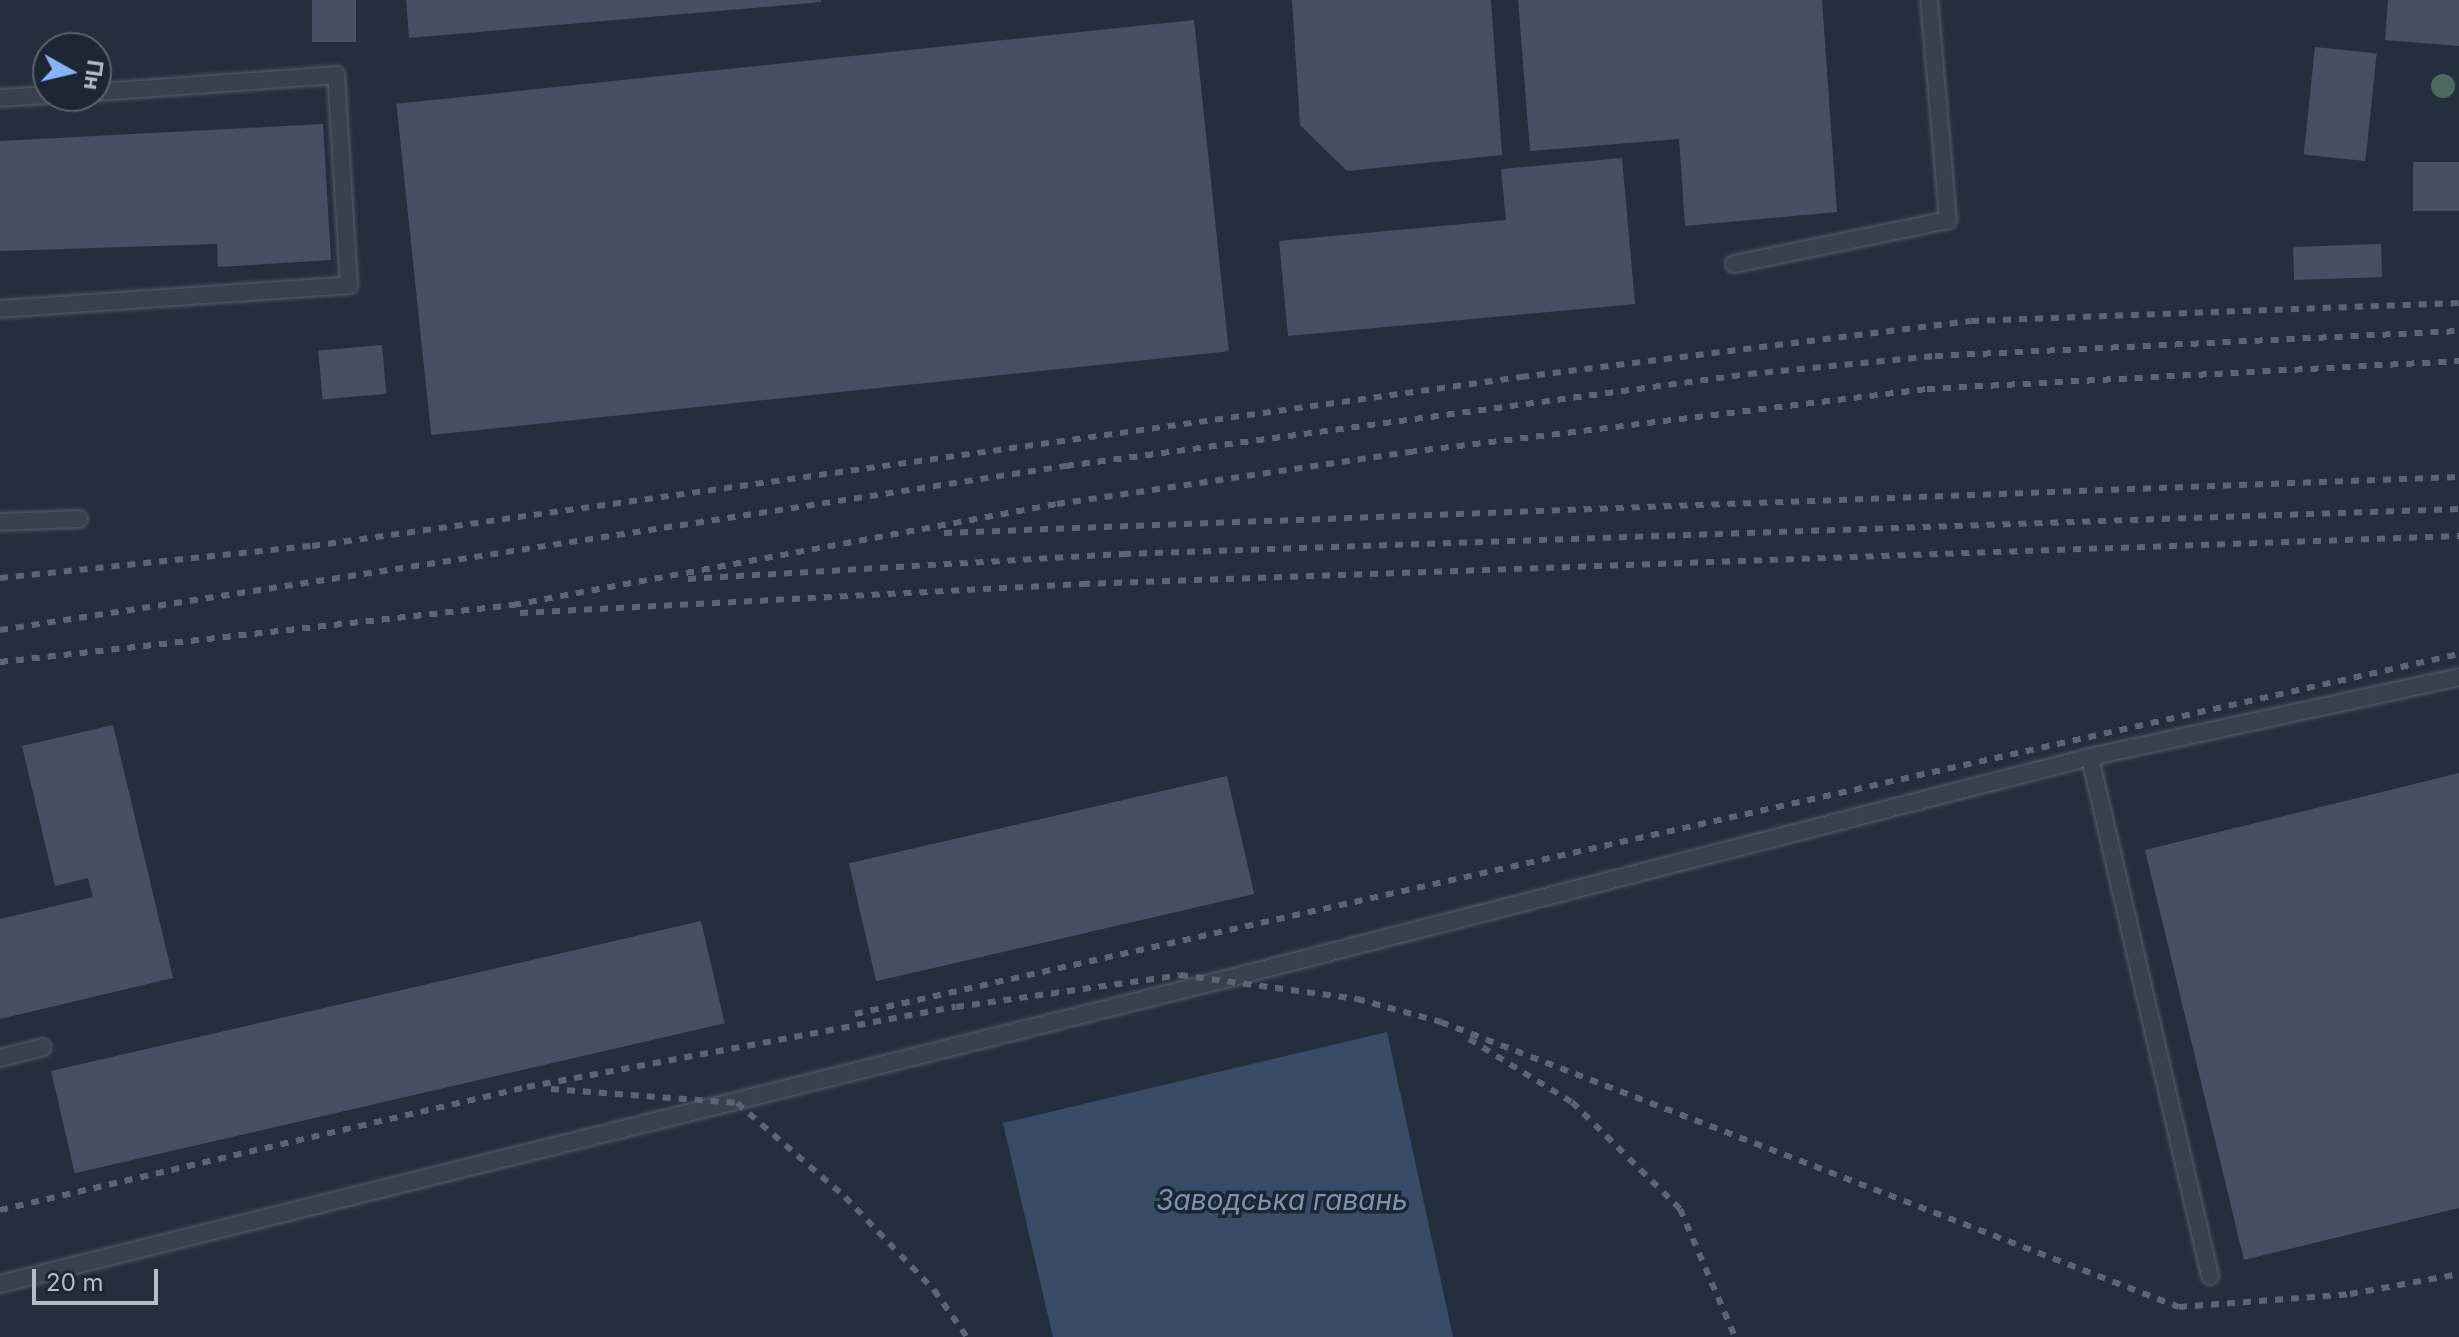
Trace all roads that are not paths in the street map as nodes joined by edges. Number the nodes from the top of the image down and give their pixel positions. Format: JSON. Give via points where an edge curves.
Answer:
{"nodes":[{"id":1,"x":1929,"y":0,"type":"edge"},
{"id":2,"x":112,"y":91,"type":"edge"},
{"id":3,"x":32,"y":96,"type":"edge"},
{"id":4,"x":0,"y":98,"type":"edge"},
{"id":5,"x":1734,"y":264,"type":"dead end"},
{"id":6,"x":0,"y":309,"type":"edge"},
{"id":7,"x":79,"y":519,"type":"dead end"},
{"id":8,"x":0,"y":522,"type":"edge"},
{"id":9,"x":2459,"y":677,"type":"edge"},
{"id":10,"x":2090,"y":757,"type":"junction"},
{"id":11,"x":43,"y":1047,"type":"dead end"},
{"id":12,"x":0,"y":1058,"type":"edge"},
{"id":13,"x":2210,"y":1276,"type":"dead end"},
{"id":14,"x":0,"y":1284,"type":"edge"}],
"edges":[{"from":1,"to":5,"type":"lane","via":[[1948,220]]},
{"from":2,"to":6,"type":"lane","via":[[336,75],[349,285]]},
{"from":3,"to":4,"type":"lane"},
{"from":7,"to":8,"type":"lane"},
{"from":9,"to":10,"type":"lane"},
{"from":10,"to":13,"type":"lane"},
{"from":10,"to":14,"type":"lane"},
{"from":11,"to":12,"type":"lane"}]}
